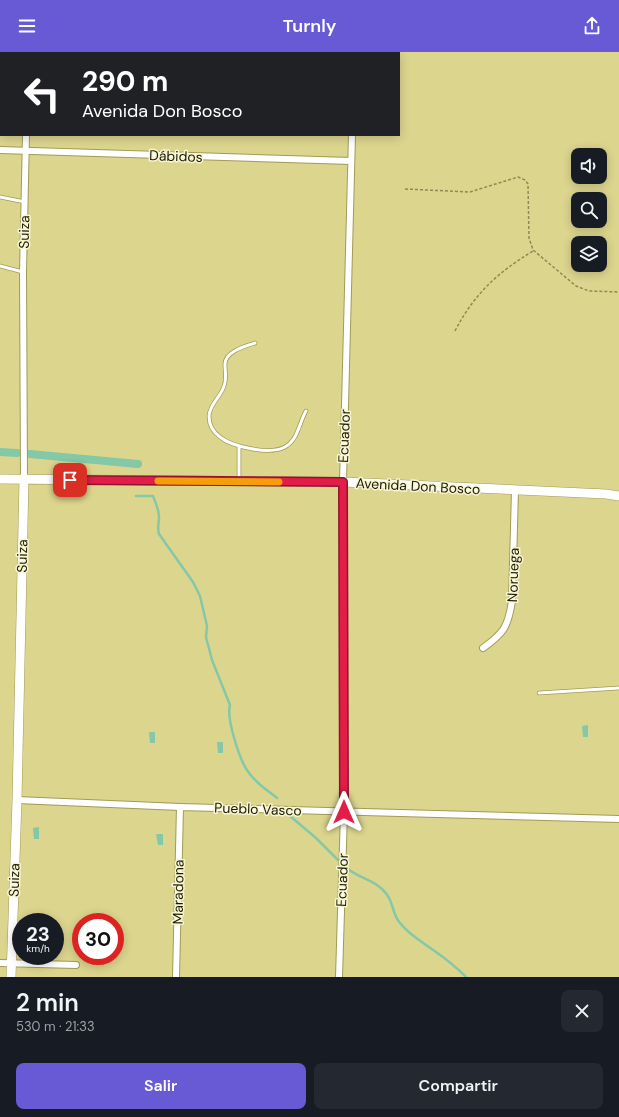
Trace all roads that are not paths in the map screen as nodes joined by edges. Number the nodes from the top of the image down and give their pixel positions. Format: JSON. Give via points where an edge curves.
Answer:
{"nodes":[{"id":1,"x":26,"y":136,"type":"edge"},
{"id":2,"x":352,"y":136,"type":"edge"},
{"id":3,"x":0,"y":150,"type":"edge"},
{"id":4,"x":26,"y":151,"type":"junction"},
{"id":5,"x":351,"y":161,"type":"junction"},
{"id":6,"x":0,"y":197,"type":"edge"},
{"id":7,"x":25,"y":202,"type":"junction"},
{"id":8,"x":0,"y":266,"type":"edge"},
{"id":9,"x":23,"y":272,"type":"junction"},
{"id":10,"x":255,"y":343,"type":"dead end"},
{"id":11,"x":306,"y":411,"type":"dead end"},
{"id":12,"x":239,"y":446,"type":"junction"},
{"id":13,"x":0,"y":479,"type":"edge"},
{"id":14,"x":24,"y":479,"type":"junction"},
{"id":15,"x":239,"y":481,"type":"junction"},
{"id":16,"x":343,"y":482,"type":"junction"},
{"id":17,"x":515,"y":490,"type":"junction"},
{"id":18,"x":619,"y":496,"type":"edge"},
{"id":19,"x":483,"y":648,"type":"dead end"},
{"id":20,"x":619,"y":688,"type":"edge"},
{"id":21,"x":539,"y":693,"type":"dead end"},
{"id":22,"x":17,"y":800,"type":"junction"},
{"id":23,"x":180,"y":807,"type":"junction"},
{"id":24,"x":344,"y":812,"type":"junction"},
{"id":25,"x":619,"y":819,"type":"edge"},
{"id":26,"x":0,"y":963,"type":"edge"},
{"id":27,"x":11,"y":963,"type":"junction"},
{"id":28,"x":72,"y":965,"type":"edge"},
{"id":29,"x":11,"y":977,"type":"edge"},
{"id":30,"x":176,"y":977,"type":"edge"},
{"id":31,"x":339,"y":977,"type":"edge"}],
"edges":[{"from":1,"to":4,"type":"street","name":"Suiza"},
{"from":2,"to":5,"type":"street","name":"Ecuador"},
{"from":3,"to":4,"type":"street","name":"Dábidos"},
{"from":4,"to":5,"type":"street","name":"Dábidos"},
{"from":4,"to":7,"type":"street","name":"Suiza"},
{"from":5,"to":16,"type":"street","name":"Ecuador"},
{"from":6,"to":7,"type":"lane"},
{"from":7,"to":9,"type":"street","name":"Suiza"},
{"from":8,"to":9,"type":"lane"},
{"from":9,"to":14,"type":"street","name":"Suiza"},
{"from":10,"to":12,"type":"lane","via":[[233,352],[227,358],[224,364],[226,373],[223,392],[212,406],[209,415],[210,424],[219,437]]},
{"from":11,"to":12,"type":"lane","via":[[293,441],[285,447],[267,450]]},
{"from":12,"to":15,"type":"lane"},
{"from":13,"to":14,"type":"main road","name":"Avenida Don Bosco"},
{"from":14,"to":15,"type":"main road","name":"Avenida Don Bosco"},
{"from":14,"to":22,"type":"main road","name":"Suiza"},
{"from":15,"to":16,"type":"main road","name":"Avenida Don Bosco"},
{"from":16,"to":17,"type":"main road","name":"Avenida Don Bosco"},
{"from":16,"to":24,"type":"street","name":"Ecuador"},
{"from":17,"to":18,"type":"main road","name":"Avenida Don Bosco"},
{"from":17,"to":19,"type":"street","name":"Noruega","via":[[510,616],[497,638]]},
{"from":20,"to":21,"type":"lane"},
{"from":22,"to":23,"type":"street","name":"Pueblo Vasco"},
{"from":22,"to":27,"type":"main road","name":"Suiza"},
{"from":23,"to":24,"type":"street","name":"Pueblo Vasco"},
{"from":23,"to":30,"type":"street","name":"Maradona"},
{"from":24,"to":25,"type":"street","name":"Pueblo Vasco"},
{"from":24,"to":31,"type":"street","name":"Ecuador"},
{"from":26,"to":27,"type":"street"},
{"from":27,"to":28,"type":"street"},
{"from":27,"to":29,"type":"main road","name":"Suiza"}]}
